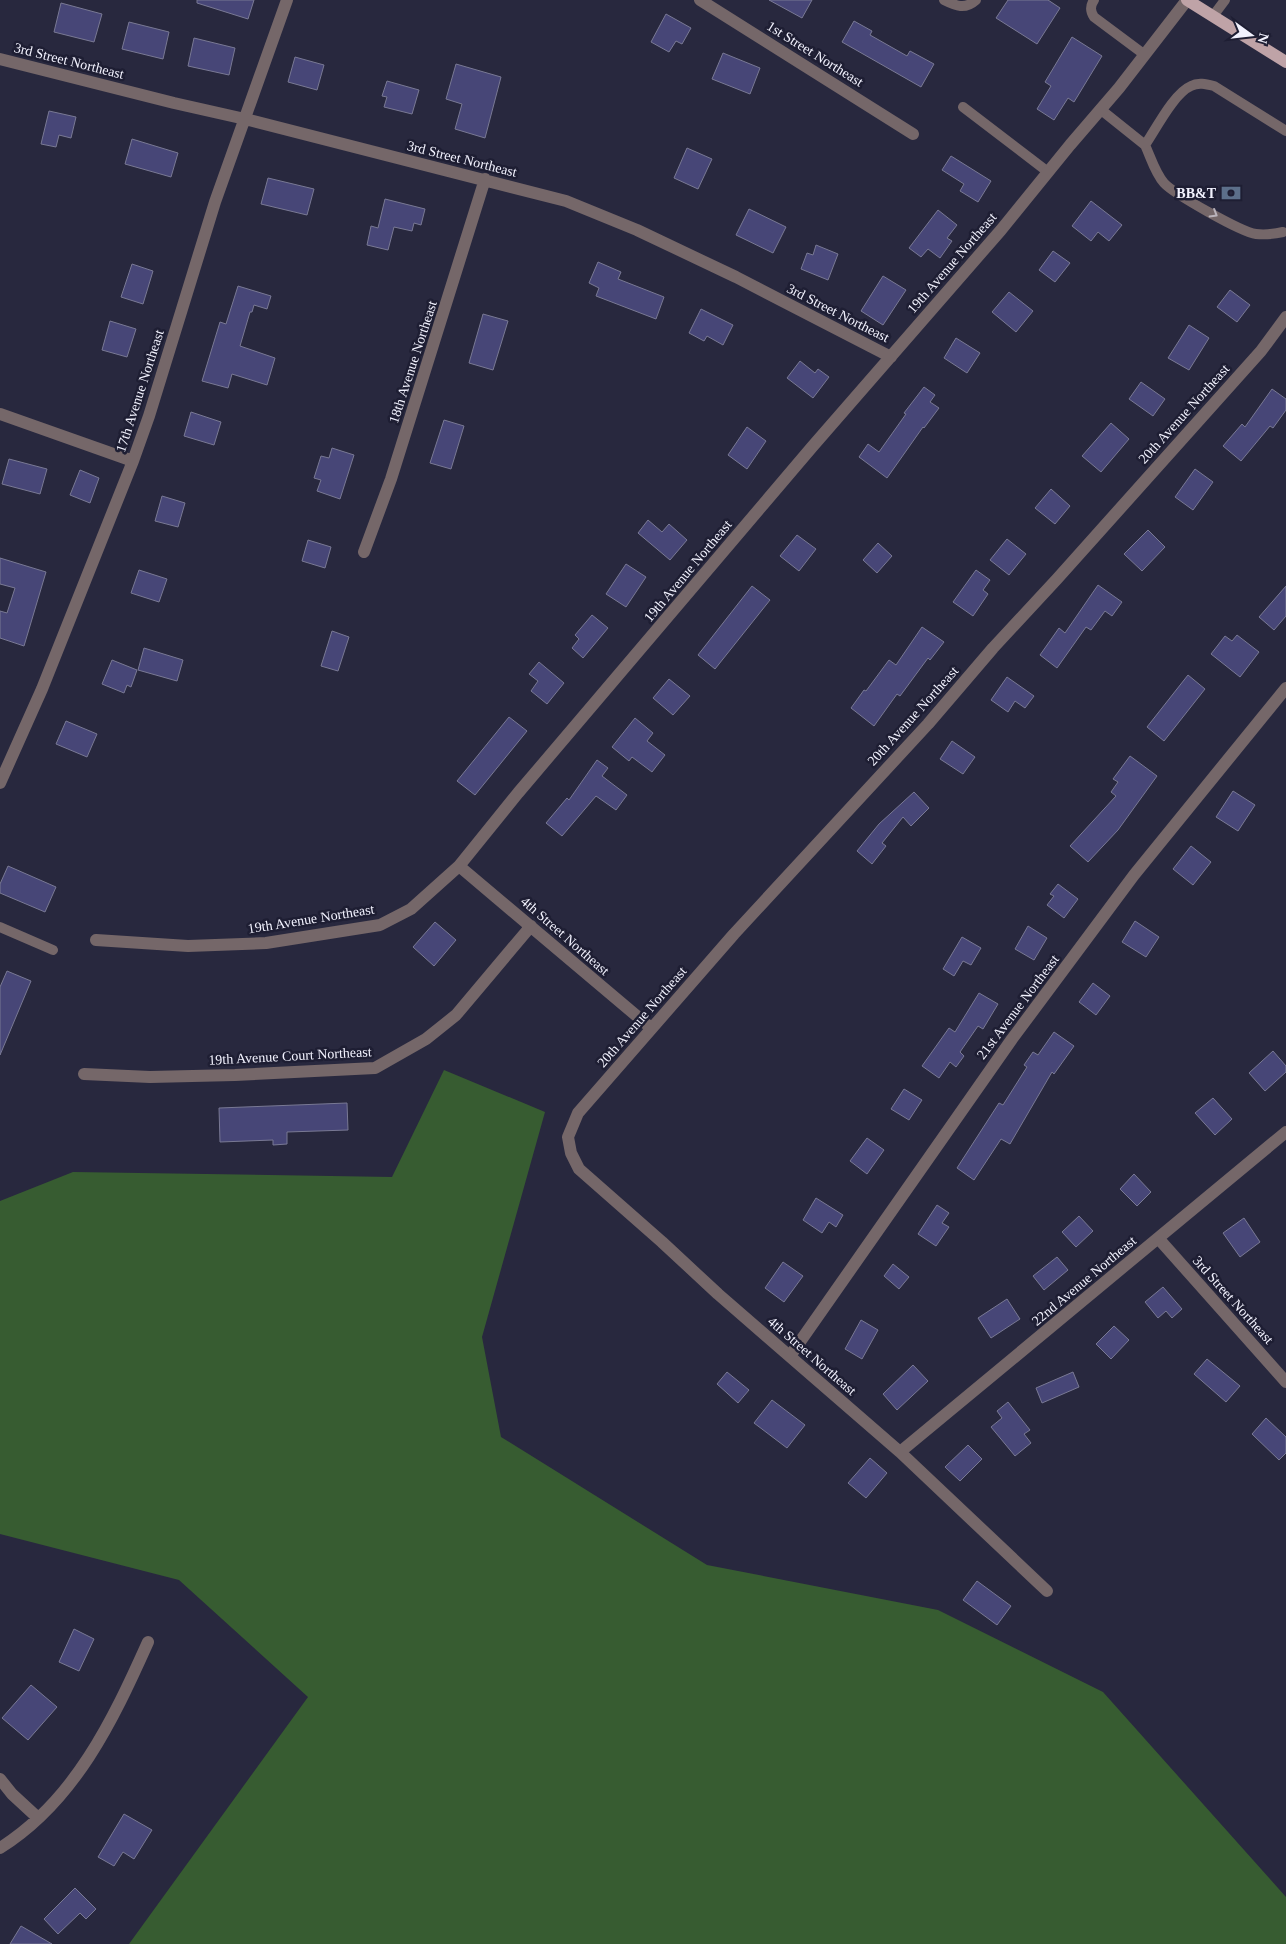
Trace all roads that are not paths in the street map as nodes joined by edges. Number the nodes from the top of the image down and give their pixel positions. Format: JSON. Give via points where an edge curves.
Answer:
{"nodes":[{"id":1,"x":286,"y":0,"type":"edge"},
{"id":2,"x":700,"y":0,"type":"edge"},
{"id":3,"x":944,"y":0,"type":"edge"},
{"id":4,"x":976,"y":0,"type":"edge"},
{"id":5,"x":1094,"y":0,"type":"edge"},
{"id":6,"x":1187,"y":0,"type":"edge"},
{"id":7,"x":1226,"y":0,"type":"edge"},
{"id":8,"x":1213,"y":16,"type":"junction"},
{"id":9,"x":1145,"y":55,"type":"junction"},
{"id":10,"x":0,"y":59,"type":"edge"},
{"id":11,"x":1286,"y":62,"type":"edge"},
{"id":12,"x":963,"y":107,"type":"dead end"},
{"id":13,"x":1100,"y":109,"type":"junction"},
{"id":14,"x":245,"y":118,"type":"junction"},
{"id":15,"x":1286,"y":132,"type":"edge"},
{"id":16,"x":913,"y":134,"type":"dead end"},
{"id":17,"x":1145,"y":145,"type":"junction"},
{"id":18,"x":1048,"y":172,"type":"junction"},
{"id":19,"x":485,"y":179,"type":"junction"},
{"id":20,"x":1285,"y":231,"type":"edge"},
{"id":21,"x":1286,"y":317,"type":"edge"},
{"id":22,"x":890,"y":357,"type":"junction"},
{"id":23,"x":0,"y":414,"type":"edge"},
{"id":24,"x":133,"y":461,"type":"junction"},
{"id":25,"x":364,"y":552,"type":"dead end"},
{"id":26,"x":1286,"y":688,"type":"edge"},
{"id":27,"x":0,"y":783,"type":"edge"},
{"id":28,"x":459,"y":866,"type":"junction"},
{"id":29,"x":531,"y":926,"type":"junction"},
{"id":30,"x":0,"y":927,"type":"edge"},
{"id":31,"x":96,"y":940,"type":"dead end"},
{"id":32,"x":53,"y":950,"type":"dead end"},
{"id":33,"x":651,"y":1028,"type":"junction"},
{"id":34,"x":84,"y":1074,"type":"dead end"},
{"id":35,"x":1286,"y":1132,"type":"edge"},
{"id":36,"x":568,"y":1137,"type":"joint"},
{"id":37,"x":1158,"y":1238,"type":"junction"},
{"id":38,"x":790,"y":1356,"type":"junction"},
{"id":39,"x":1286,"y":1382,"type":"edge"},
{"id":40,"x":900,"y":1452,"type":"junction"},
{"id":41,"x":1047,"y":1591,"type":"dead end"},
{"id":42,"x":148,"y":1642,"type":"dead end"},
{"id":43,"x":0,"y":1779,"type":"edge"},
{"id":44,"x":38,"y":1818,"type":"junction"},
{"id":45,"x":0,"y":1848,"type":"edge"}],
"edges":[{"from":1,"to":14,"type":"street","name":"17th Avenue Northeast"},
{"from":2,"to":16,"type":"street","name":"1st Street Northeast"},
{"from":3,"to":4,"type":"lane","via":[[964,7]]},
{"from":5,"to":9,"type":"lane","via":[[1091,4],[1094,18]]},
{"from":6,"to":8,"type":"main road"},
{"from":6,"to":9,"type":"street","name":"19th Avenue Northeast"},
{"from":7,"to":8,"type":"lane"},
{"from":8,"to":11,"type":"main road"},
{"from":9,"to":13,"type":"street","name":"19th Avenue Northeast"},
{"from":10,"to":14,"type":"street","name":"3rd Street Northeast"},
{"from":12,"to":18,"type":"lane"},
{"from":13,"to":17,"type":"lane"},
{"from":13,"to":18,"type":"street","name":"19th Avenue Northeast"},
{"from":14,"to":19,"type":"street","name":"3rd Street Northeast"},
{"from":14,"to":24,"type":"street","name":"17th Avenue Northeast"},
{"from":15,"to":17,"type":"lane","via":[[1214,86],[1200,83],[1179,94]]},
{"from":17,"to":20,"type":"lane","one_way":true,"via":[[1164,184],[1179,194],[1238,229],[1255,234]]},
{"from":18,"to":22,"type":"street","name":"19th Avenue Northeast"},
{"from":19,"to":22,"type":"street","name":"3rd Street Northeast","via":[[566,201],[637,230]]},
{"from":19,"to":25,"type":"street","name":"18th Avenue Northeast","via":[[392,479]]},
{"from":21,"to":33,"type":"street","name":"20th Avenue Northeast","via":[[1261,351],[928,724]]},
{"from":22,"to":28,"type":"street","name":"19th Avenue Northeast"},
{"from":23,"to":24,"type":"street"},
{"from":24,"to":27,"type":"street","name":"17th Avenue Northeast"},
{"from":26,"to":38,"type":"street","name":"21st Avenue Northeast","via":[[1134,875],[1012,1039]]},
{"from":28,"to":29,"type":"street","name":"4th Street Northeast"},
{"from":28,"to":31,"type":"street","name":"19th Avenue Northeast","via":[[411,909],[380,925],[266,943],[188,946]]},
{"from":29,"to":33,"type":"street","name":"4th Street Northeast"},
{"from":29,"to":34,"type":"street","name":"19th Avenue Court Northeast","via":[[450,1020],[426,1039],[375,1068],[159,1077]]},
{"from":30,"to":32,"type":"lane"},
{"from":33,"to":36,"type":"street","name":"20th Avenue Northeast","via":[[578,1113]]},
{"from":35,"to":37,"type":"street","name":"22nd Avenue Northeast"},
{"from":36,"to":38,"type":"street","name":"4th Street Northeast","via":[[579,1169]]},
{"from":37,"to":39,"type":"street","name":"3rd Street Northeast"},
{"from":37,"to":40,"type":"street","name":"22nd Avenue Northeast"},
{"from":38,"to":40,"type":"street","name":"4th Street Northeast"},
{"from":40,"to":41,"type":"street","name":"4th Street Northeast"},
{"from":42,"to":44,"type":"street","via":[[121,1703],[88,1760]]},
{"from":43,"to":44,"type":"street"},
{"from":44,"to":45,"type":"street"}]}
